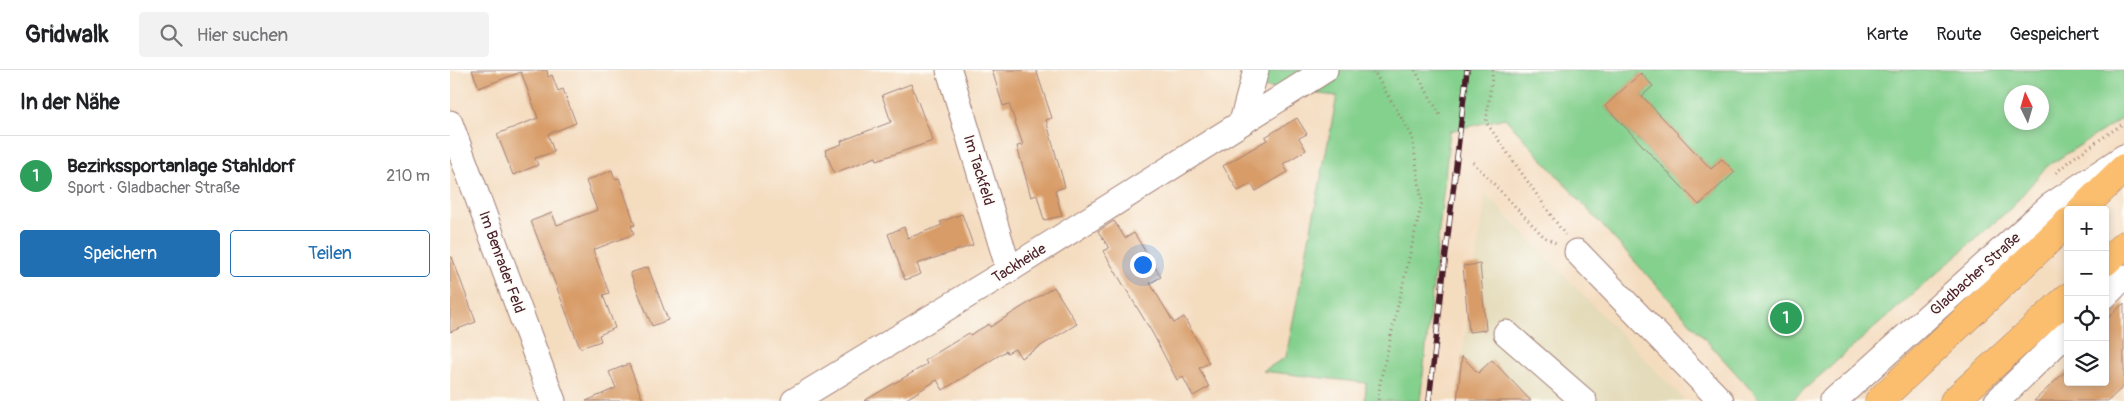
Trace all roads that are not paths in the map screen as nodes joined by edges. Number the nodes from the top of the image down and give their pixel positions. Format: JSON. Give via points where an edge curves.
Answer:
{"nodes":[{"id":1,"x":949,"y":70,"type":"edge"},
{"id":2,"x":1256,"y":70,"type":"edge"},
{"id":3,"x":1325,"y":70,"type":"edge"},
{"id":4,"x":1242,"y":122,"type":"junction"},
{"id":5,"x":450,"y":123,"type":"edge"},
{"id":6,"x":2124,"y":157,"type":"edge"},
{"id":7,"x":2124,"y":168,"type":"edge"},
{"id":8,"x":2085,"y":206,"type":"edge"},
{"id":9,"x":2064,"y":226,"type":"edge"},
{"id":10,"x":2124,"y":245,"type":"edge"},
{"id":11,"x":1577,"y":252,"type":"road end"},
{"id":12,"x":2109,"y":258,"type":"edge"},
{"id":13,"x":1009,"y":270,"type":"junction"},
{"id":14,"x":2124,"y":277,"type":"edge"},
{"id":15,"x":2109,"y":292,"type":"edge"},
{"id":16,"x":2064,"y":300,"type":"edge"},
{"id":17,"x":1506,"y":333,"type":"dead end"},
{"id":18,"x":2064,"y":336,"type":"edge"},
{"id":19,"x":553,"y":401,"type":"edge"},
{"id":20,"x":794,"y":401,"type":"edge"},
{"id":21,"x":1584,"y":401,"type":"edge"},
{"id":22,"x":1721,"y":401,"type":"edge"},
{"id":23,"x":1834,"y":401,"type":"edge"},
{"id":24,"x":1879,"y":401,"type":"edge"},
{"id":25,"x":1954,"y":401,"type":"edge"},
{"id":26,"x":1997,"y":401,"type":"edge"}],
"edges":[{"from":1,"to":13,"type":"street","name":"Im Tackfeld"},
{"from":2,"to":4,"type":"street"},
{"from":3,"to":4,"type":"street","name":"Tackheide"},
{"from":4,"to":13,"type":"street","name":"Tackheide"},
{"from":5,"to":19,"type":"street","name":"Im Benrader Feld"},
{"from":6,"to":23,"type":"street","name":"Gladbacher Straße","via":[[2050,206]]},
{"from":7,"to":8,"type":"main road"},
{"from":9,"to":24,"type":"main road","name":"Gladbacher Straße"},
{"from":10,"to":12,"type":"main road"},
{"from":11,"to":22,"type":"street"},
{"from":13,"to":20,"type":"street","name":"Tackheide"},
{"from":14,"to":15,"type":"street"},
{"from":16,"to":25,"type":"main road"},
{"from":17,"to":21,"type":"street"},
{"from":18,"to":26,"type":"street"}]}
